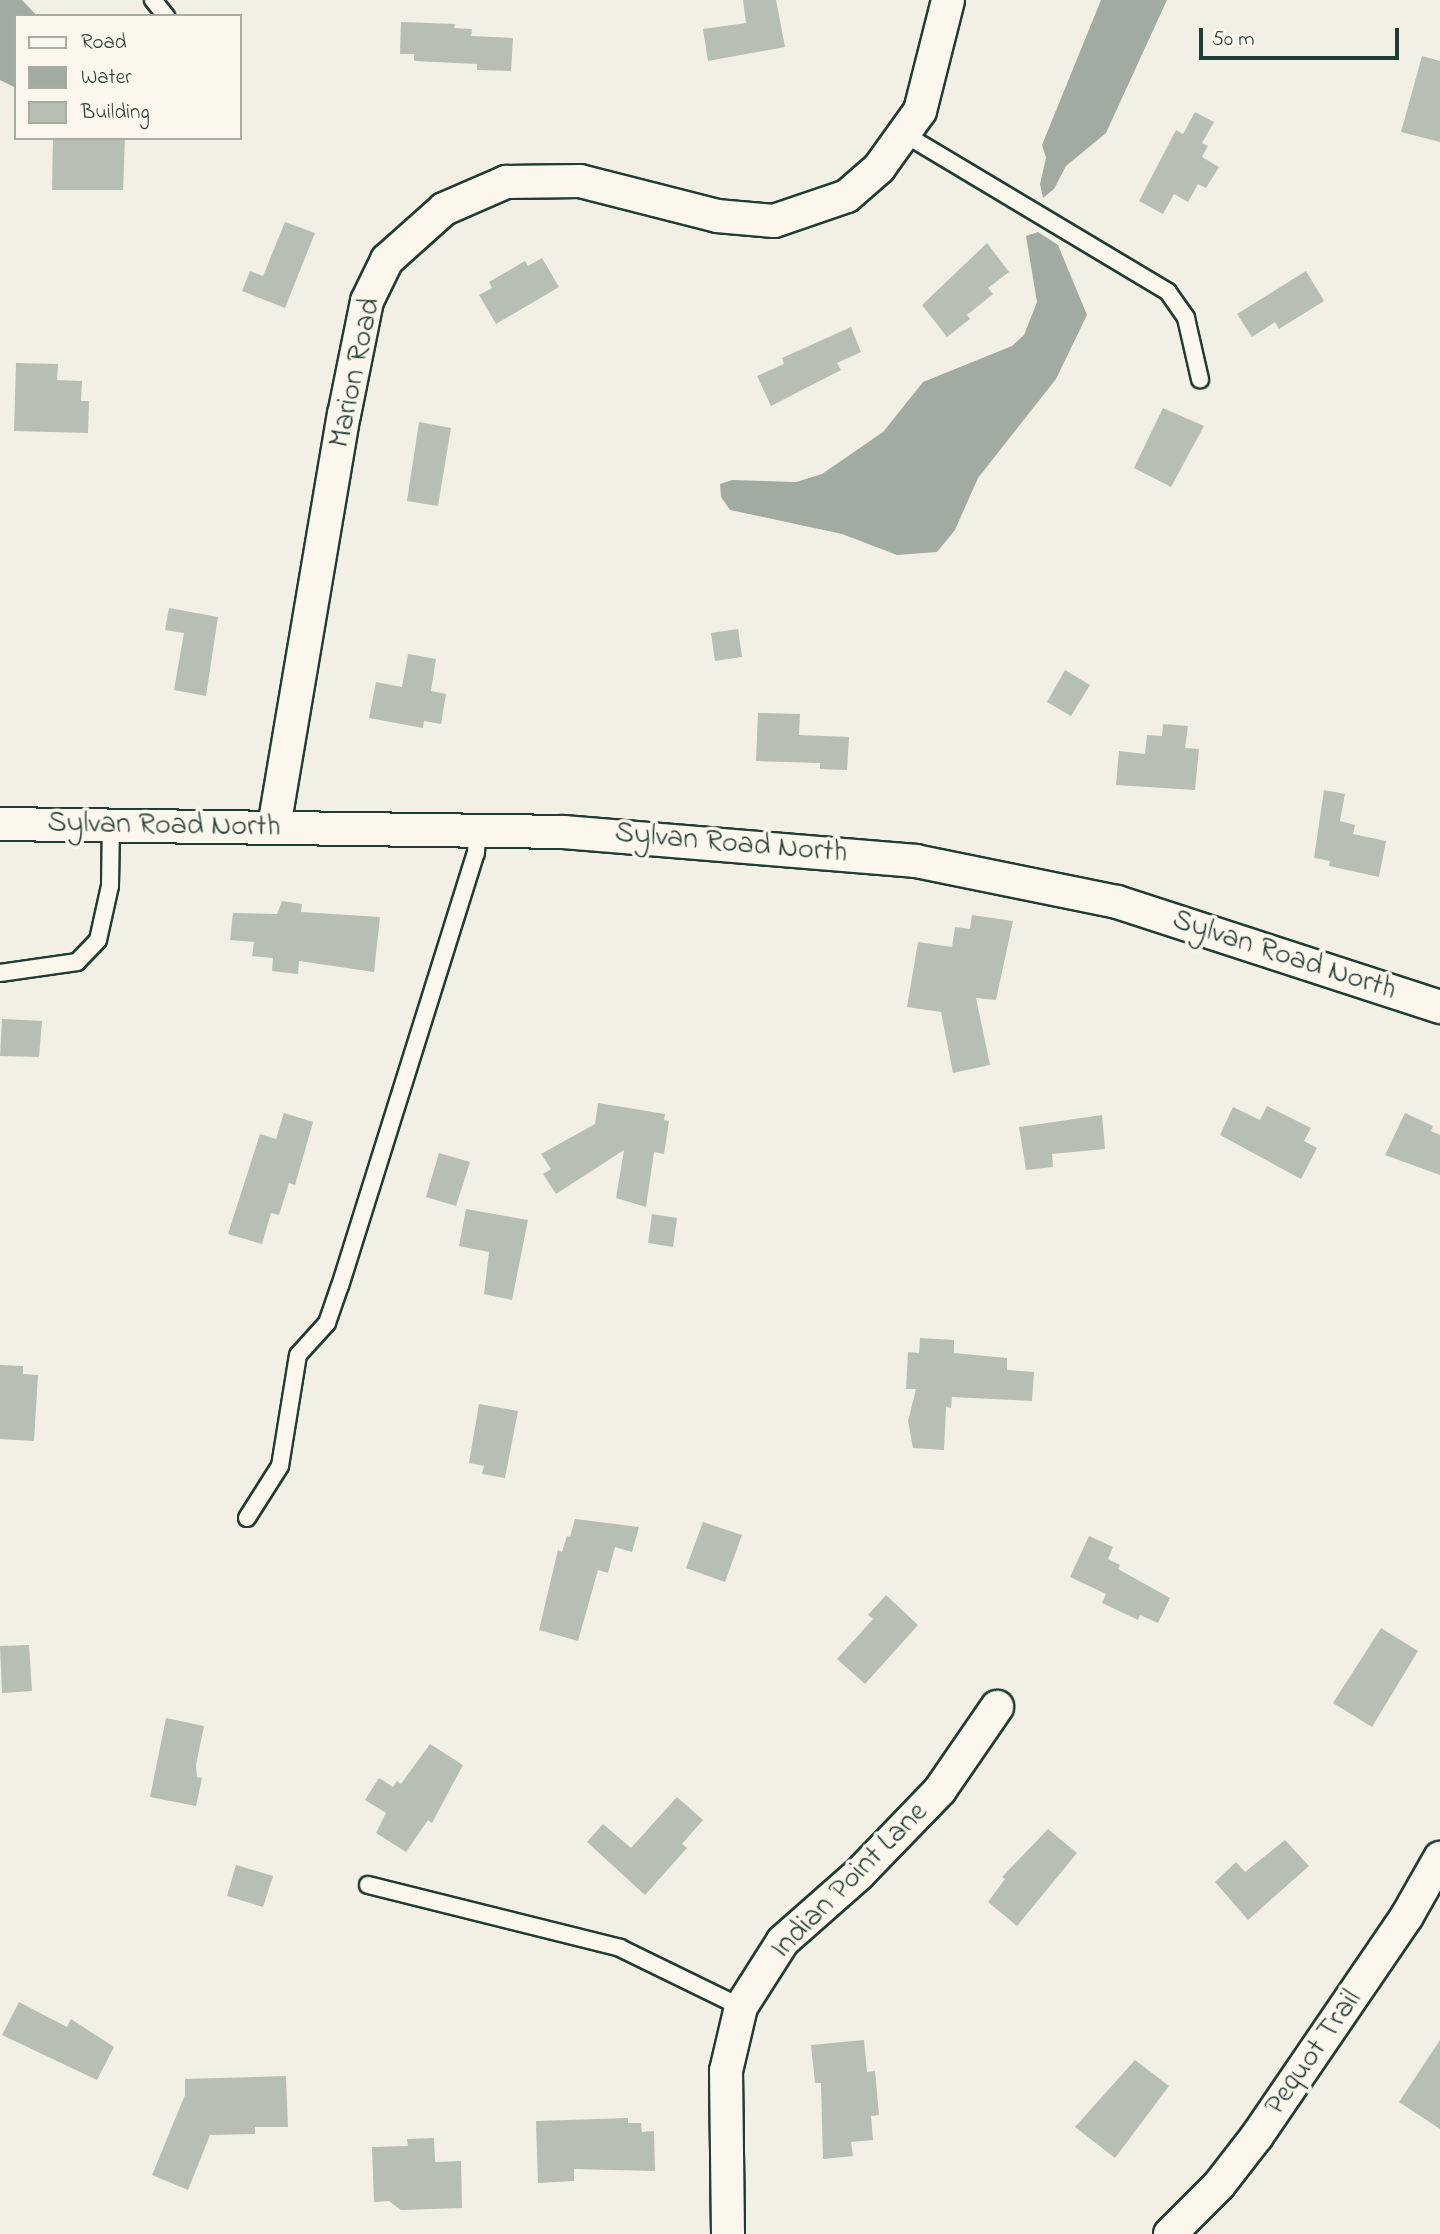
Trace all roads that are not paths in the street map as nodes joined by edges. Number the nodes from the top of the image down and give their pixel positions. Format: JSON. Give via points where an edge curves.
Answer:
{"nodes":[{"id":1,"x":153,"y":0,"type":"edge"},
{"id":2,"x":948,"y":0,"type":"edge"},
{"id":3,"x":164,"y":14,"type":"edge"},
{"id":4,"x":906,"y":135,"type":"junction"},
{"id":5,"x":1200,"y":379,"type":"dead end"},
{"id":6,"x":0,"y":824,"type":"edge"},
{"id":7,"x":111,"y":825,"type":"junction"},
{"id":8,"x":274,"y":827,"type":"junction"},
{"id":9,"x":477,"y":831,"type":"junction"},
{"id":10,"x":0,"y":973,"type":"edge"},
{"id":11,"x":1440,"y":1007,"type":"edge"},
{"id":12,"x":247,"y":1518,"type":"dead end"},
{"id":13,"x":998,"y":1707,"type":"dead end"},
{"id":14,"x":1440,"y":1858,"type":"edge"},
{"id":15,"x":368,"y":1885,"type":"dead end"},
{"id":16,"x":741,"y":2007,"type":"junction"},
{"id":17,"x":728,"y":2234,"type":"edge"},
{"id":18,"x":1170,"y":2234,"type":"edge"}],
"edges":[{"from":1,"to":3,"type":"lane"},
{"from":2,"to":4,"type":"street","name":"Marion Road","via":[[929,86]]},
{"from":4,"to":5,"type":"lane","via":[[1168,292],[1186,318]]},
{"from":4,"to":8,"type":"street","name":"Marion Road","via":[[847,196],[774,221],[717,216],[580,181],[519,180],[469,194],[444,209],[387,260],[367,301],[344,415]]},
{"from":6,"to":7,"type":"street","name":"Sylvan Road North"},
{"from":7,"to":8,"type":"street","name":"Sylvan Road North"},
{"from":7,"to":10,"type":"lane","via":[[110,886],[97,940],[78,962]]},
{"from":8,"to":9,"type":"street","name":"Sylvan Road North"},
{"from":9,"to":11,"type":"street","name":"Sylvan Road North","via":[[733,843],[1003,876],[1181,921]]},
{"from":9,"to":12,"type":"lane","via":[[476,853],[340,1286],[327,1323],[298,1355],[280,1466]]},
{"from":13,"to":16,"type":"street","name":"Indian Point Lane","via":[[940,1790],[859,1874],[783,1941]]},
{"from":14,"to":18,"type":"street","name":"Pequot Trail","via":[[1407,1916],[1257,2136],[1219,2185]]},
{"from":15,"to":16,"type":"lane","via":[[620,1948]]},
{"from":16,"to":17,"type":"street","name":"Indian Point Lane","via":[[726,2071]]}]}
